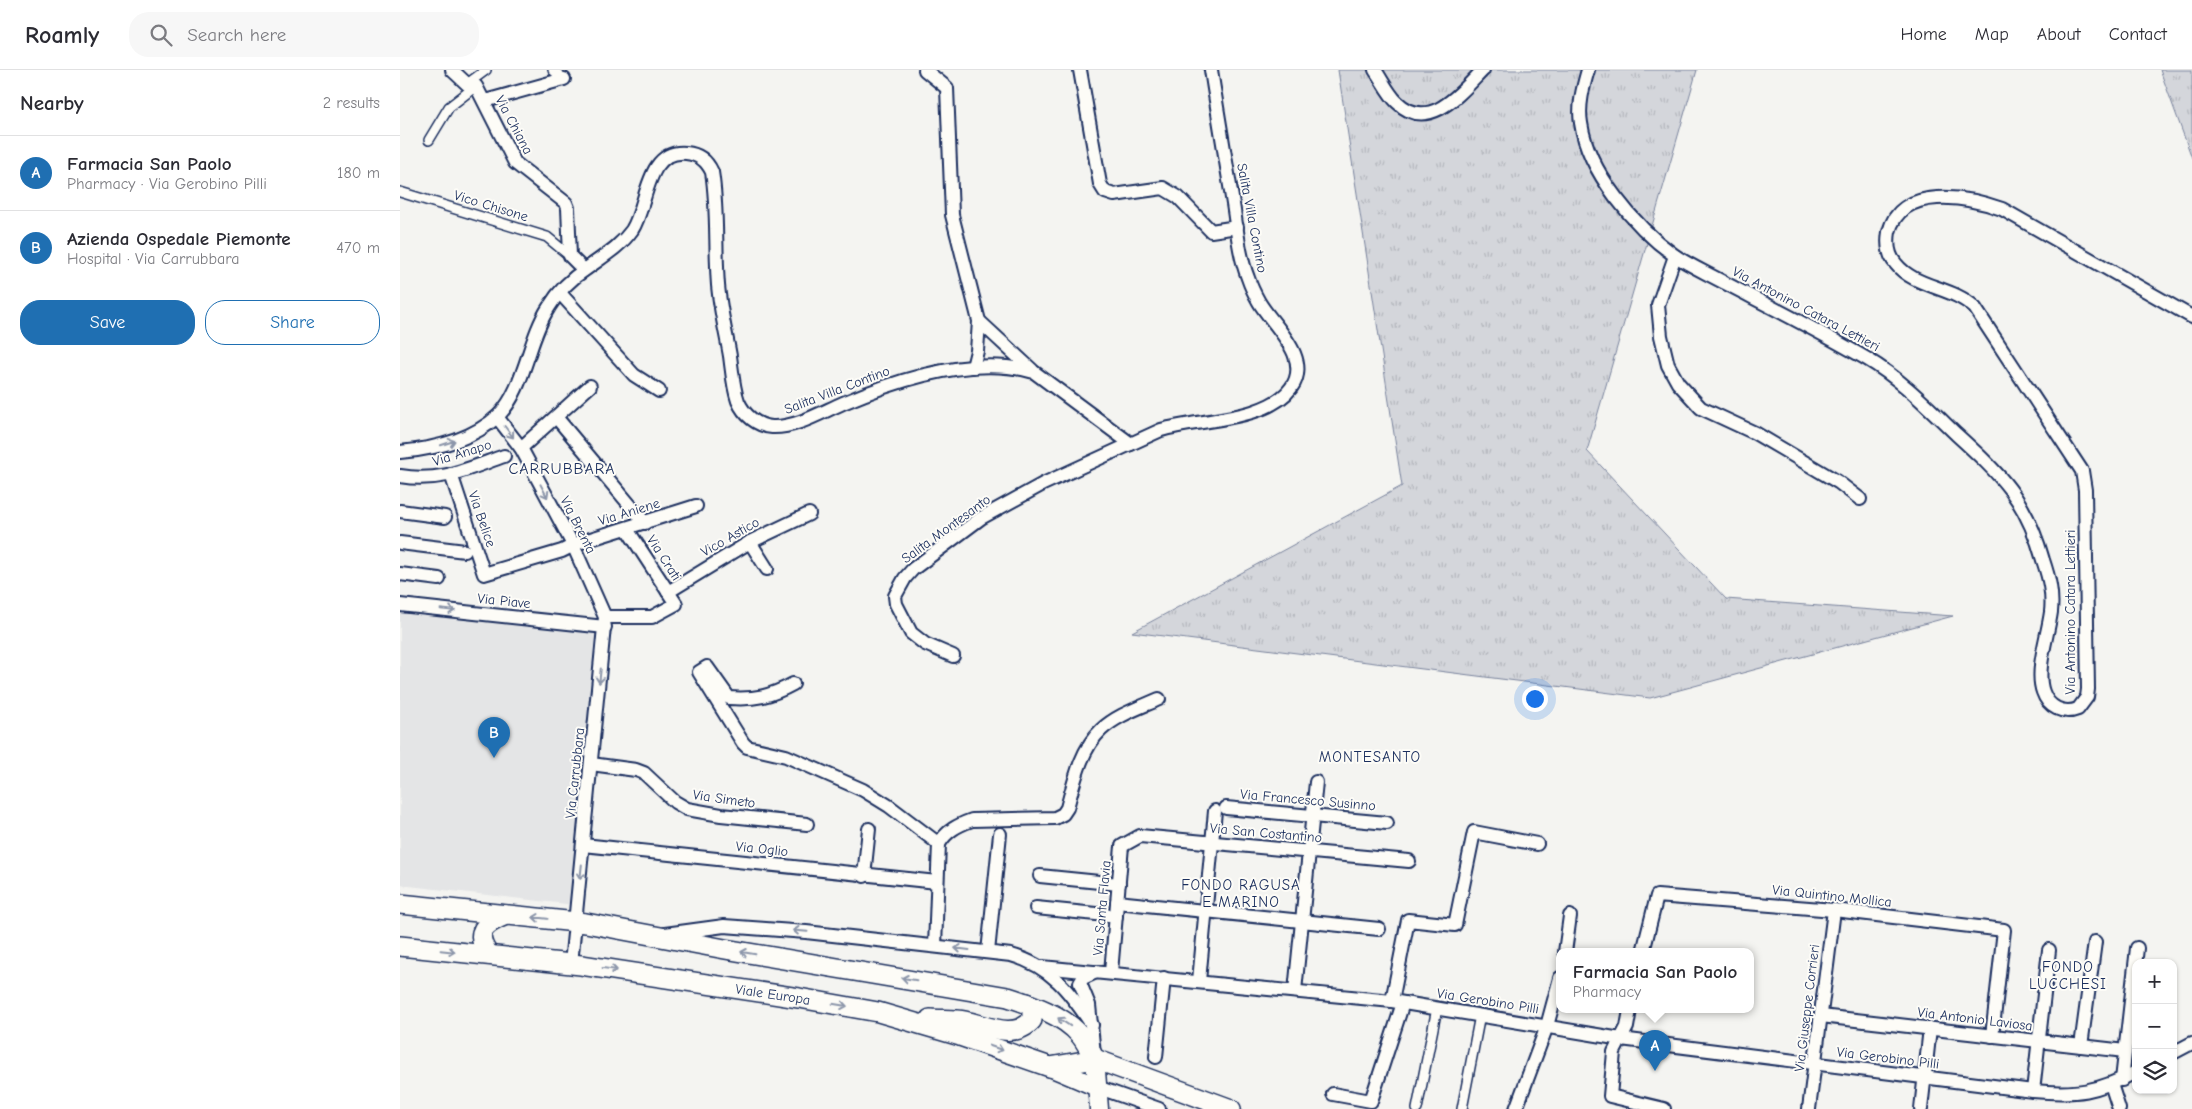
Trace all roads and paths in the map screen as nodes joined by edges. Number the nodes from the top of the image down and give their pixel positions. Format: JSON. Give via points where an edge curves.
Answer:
{"nodes":[{"id":1,"x":452,"y":70,"type":"edge"},
{"id":2,"x":486,"y":70,"type":"edge"},
{"id":3,"x":553,"y":70,"type":"edge"},
{"id":4,"x":925,"y":70,"type":"edge"},
{"id":5,"x":941,"y":70,"type":"edge"},
{"id":6,"x":1080,"y":70,"type":"edge"},
{"id":7,"x":1211,"y":70,"type":"edge"},
{"id":8,"x":1375,"y":70,"type":"edge"},
{"id":9,"x":1483,"y":70,"type":"edge"},
{"id":10,"x":1588,"y":70,"type":"edge"},
{"id":11,"x":564,"y":79,"type":"joint"},
{"id":12,"x":472,"y":85,"type":"junction"},
{"id":13,"x":947,"y":88,"type":"junction"},
{"id":14,"x":484,"y":100,"type":"junction"},
{"id":15,"x":429,"y":140,"type":"dead end"},
{"id":16,"x":400,"y":192,"type":"edge"},
{"id":17,"x":1237,"y":227,"type":"junction"},
{"id":18,"x":570,"y":256,"type":"junction"},
{"id":19,"x":1675,"y":256,"type":"junction"},
{"id":20,"x":584,"y":270,"type":"junction"},
{"id":21,"x":560,"y":293,"type":"junction"},
{"id":22,"x":2192,"y":317,"type":"edge"},
{"id":23,"x":979,"y":321,"type":"junction"},
{"id":24,"x":973,"y":367,"type":"junction"},
{"id":25,"x":1034,"y":372,"type":"junction"},
{"id":26,"x":590,"y":386,"type":"dead end"},
{"id":27,"x":659,"y":391,"type":"dead end"},
{"id":28,"x":497,"y":416,"type":"junction"},
{"id":29,"x":556,"y":417,"type":"junction"},
{"id":30,"x":1131,"y":444,"type":"junction"},
{"id":31,"x":521,"y":448,"type":"junction"},
{"id":32,"x":400,"y":452,"type":"edge"},
{"id":33,"x":504,"y":456,"type":"dead end"},
{"id":34,"x":451,"y":474,"type":"junction"},
{"id":35,"x":400,"y":476,"type":"edge"},
{"id":36,"x":1860,"y":499,"type":"dead end"},
{"id":37,"x":696,"y":506,"type":"dead end"},
{"id":38,"x":400,"y":511,"type":"edge"},
{"id":39,"x":809,"y":514,"type":"dead end"},
{"id":40,"x":446,"y":517,"type":"dead end"},
{"id":41,"x":645,"y":523,"type":"junction"},
{"id":42,"x":627,"y":528,"type":"junction"},
{"id":43,"x":750,"y":542,"type":"junction"},
{"id":44,"x":400,"y":543,"type":"edge"},
{"id":45,"x":572,"y":545,"type":"junction"},
{"id":46,"x":465,"y":551,"type":"dead end"},
{"id":47,"x":767,"y":569,"type":"dead end"},
{"id":48,"x":400,"y":574,"type":"edge"},
{"id":49,"x":484,"y":574,"type":"joint"},
{"id":50,"x":440,"y":579,"type":"dead end"},
{"id":51,"x":668,"y":592,"type":"junction"},
{"id":52,"x":676,"y":604,"type":"joint"},
{"id":53,"x":400,"y":605,"type":"edge"},
{"id":54,"x":605,"y":622,"type":"junction"},
{"id":55,"x":953,"y":656,"type":"dead end"},
{"id":56,"x":793,"y":684,"type":"dead end"},
{"id":57,"x":1159,"y":699,"type":"dead end"},
{"id":58,"x":591,"y":764,"type":"junction"},
{"id":59,"x":1316,"y":782,"type":"dead end"},
{"id":60,"x":1312,"y":816,"type":"junction"},
{"id":61,"x":1387,"y":823,"type":"dead end"},
{"id":62,"x":807,"y":824,"type":"dead end"},
{"id":63,"x":869,"y":829,"type":"dead end"},
{"id":64,"x":1000,"y":834,"type":"dead end"},
{"id":65,"x":1212,"y":843,"type":"junction"},
{"id":66,"x":939,"y":844,"type":"junction"},
{"id":67,"x":1537,"y":844,"type":"dead end"},
{"id":68,"x":583,"y":845,"type":"junction"},
{"id":69,"x":1122,"y":846,"type":"joint"},
{"id":70,"x":1309,"y":852,"type":"junction"},
{"id":71,"x":1409,"y":861,"type":"dead end"},
{"id":72,"x":864,"y":876,"type":"junction"},
{"id":73,"x":1040,"y":876,"type":"dead end"},
{"id":74,"x":937,"y":882,"type":"junction"},
{"id":75,"x":1119,"y":884,"type":"junction"},
{"id":76,"x":1117,"y":902,"type":"junction"},
{"id":77,"x":400,"y":904,"type":"edge"},
{"id":78,"x":1036,"y":908,"type":"dead end"},
{"id":79,"x":1834,"y":910,"type":"junction"},
{"id":80,"x":1206,"y":911,"type":"junction"},
{"id":81,"x":506,"y":915,"type":"junction"},
{"id":82,"x":1116,"y":916,"type":"junction"},
{"id":83,"x":1570,"y":916,"type":"dead end"},
{"id":84,"x":1302,"y":921,"type":"junction"},
{"id":85,"x":575,"y":922,"type":"junction"},
{"id":86,"x":1379,"y":929,"type":"dead end"},
{"id":87,"x":658,"y":935,"type":"junction"},
{"id":88,"x":2095,"y":942,"type":"dead end"},
{"id":89,"x":400,"y":946,"type":"edge"},
{"id":90,"x":935,"y":946,"type":"junction"},
{"id":91,"x":1566,"y":948,"type":"edge"},
{"id":92,"x":1644,"y":948,"type":"edge"},
{"id":93,"x":2137,"y":948,"type":"dead end"},
{"id":94,"x":2048,"y":950,"type":"dead end"},
{"id":95,"x":988,"y":952,"type":"junction"},
{"id":96,"x":489,"y":955,"type":"junction"},
{"id":97,"x":571,"y":964,"type":"junction"},
{"id":98,"x":1042,"y":967,"type":"junction"},
{"id":99,"x":1104,"y":972,"type":"junction"},
{"id":100,"x":1164,"y":978,"type":"junction"},
{"id":101,"x":1199,"y":982,"type":"junction"},
{"id":102,"x":1295,"y":991,"type":"junction"},
{"id":103,"x":1556,"y":992,"type":"edge"},
{"id":104,"x":1397,"y":1002,"type":"junction"},
{"id":105,"x":1027,"y":1003,"type":"junction"},
{"id":106,"x":1437,"y":1008,"type":"junction"},
{"id":107,"x":1629,"y":1013,"type":"edge"},
{"id":108,"x":1480,"y":1015,"type":"junction"},
{"id":109,"x":1821,"y":1016,"type":"junction"},
{"id":110,"x":903,"y":1018,"type":"junction"},
{"id":111,"x":1092,"y":1025,"type":"junction"},
{"id":112,"x":1546,"y":1026,"type":"junction"},
{"id":113,"x":1930,"y":1028,"type":"junction"},
{"id":114,"x":1992,"y":1036,"type":"junction"},
{"id":115,"x":1621,"y":1039,"type":"junction"},
{"id":116,"x":2039,"y":1041,"type":"junction"},
{"id":117,"x":2192,"y":1043,"type":"edge"},
{"id":118,"x":2081,"y":1046,"type":"junction"},
{"id":119,"x":2125,"y":1051,"type":"junction"},
{"id":120,"x":2177,"y":1051,"type":"edge"},
{"id":121,"x":1156,"y":1057,"type":"dead end"},
{"id":122,"x":1095,"y":1059,"type":"junction"},
{"id":123,"x":1815,"y":1064,"type":"junction"},
{"id":124,"x":1050,"y":1067,"type":"junction"},
{"id":125,"x":2132,"y":1074,"type":"edge"},
{"id":126,"x":1924,"y":1078,"type":"junction"},
{"id":127,"x":2116,"y":1082,"type":"junction"},
{"id":128,"x":1097,"y":1087,"type":"junction"},
{"id":129,"x":2033,"y":1092,"type":"junction"},
{"id":130,"x":1333,"y":1094,"type":"dead end"},
{"id":131,"x":1641,"y":1106,"type":"edge"},
{"id":132,"x":1099,"y":1109,"type":"edge"},
{"id":133,"x":1159,"y":1109,"type":"edge"},
{"id":134,"x":1231,"y":1109,"type":"edge"},
{"id":135,"x":1418,"y":1109,"type":"edge"},
{"id":136,"x":1462,"y":1109,"type":"edge"},
{"id":137,"x":1516,"y":1109,"type":"edge"},
{"id":138,"x":1664,"y":1109,"type":"edge"},
{"id":139,"x":1809,"y":1109,"type":"edge"},
{"id":140,"x":1921,"y":1109,"type":"edge"},
{"id":141,"x":2119,"y":1109,"type":"edge"}],
"edges":[{"from":1,"to":12,"type":"street","name":"Via Chiana"},
{"from":2,"to":12,"type":"street"},
{"from":3,"to":11,"type":"street"},
{"from":4,"to":13,"type":"street"},
{"from":5,"to":13,"type":"street"},
{"from":6,"to":17,"type":"street","via":[[1100,184],[1105,192],[1114,195],[1163,188],[1178,197],[1212,231]]},
{"from":7,"to":17,"type":"street","name":"Salita Villa Contino"},
{"from":8,"to":9,"type":"street","via":[[1401,105],[1426,112],[1438,110],[1449,103]]},
{"from":10,"to":19,"type":"street","name":"Via Antonino Catara Lettieri","via":[[1581,122],[1595,163],[1627,213]]},
{"from":11,"to":14,"type":"street"},
{"from":12,"to":14,"type":"street","name":"Via Chiana"},
{"from":12,"to":15,"type":"street","via":[[448,108]]},
{"from":13,"to":23,"type":"street","via":[[952,215]]},
{"from":14,"to":18,"type":"street","name":"Via Chiana","via":[[515,163],[566,203]]},
{"from":16,"to":18,"type":"street","name":"Vico Chisone","via":[[547,238]]},
{"from":17,"to":30,"type":"street","name":"Salita Villa Contino","via":[[1244,267],[1254,292],[1294,356],[1296,377],[1292,386],[1276,403],[1252,413],[1180,424]]},
{"from":18,"to":20,"type":"street"},
{"from":19,"to":22,"type":"street","name":"Via Antonino Catara Lettieri","via":[[1868,359],[1892,376],[2006,482],[2028,515],[2037,536],[2051,587],[2051,614],[2041,686],[2051,705],[2065,712],[2078,709],[2087,697],[2088,689],[2085,490],[2082,472],[1975,308],[1961,297],[1913,279],[1896,264],[1888,248],[1891,228],[1904,210],[1925,199],[1957,198],[1984,202],[2002,209]]},
{"from":19,"to":36,"type":"street","via":[[1658,305],[1668,365],[1678,383],[1701,408],[1755,433],[1838,482]]},
{"from":20,"to":21,"type":"street","name":"Salita Villa Contino"},
{"from":20,"to":24,"type":"street","name":"Salita Villa Contino","via":[[616,248],[631,231],[657,166],[675,154],[694,154],[708,164],[712,172],[718,285],[736,391],[742,408],[755,421],[763,426],[784,426],[897,383]]},
{"from":21,"to":27,"type":"street","via":[[634,375]]},
{"from":21,"to":28,"type":"street","name":"Salita Villa Contino","via":[[539,326],[513,393]]},
{"from":23,"to":24,"type":"street"},
{"from":23,"to":25,"type":"street"},
{"from":24,"to":25,"type":"street","name":"Salita Villa Contino","via":[[1008,366]]},
{"from":25,"to":30,"type":"street","name":"Salita Villa Contino"},
{"from":26,"to":29,"type":"street"},
{"from":28,"to":31,"type":"street","name":"Via Brenta","one_way":true},
{"from":32,"to":28,"type":"street","name":"Salita Villa Contino","one_way":true,"via":[[465,437]]},
{"from":29,"to":31,"type":"street"},
{"from":29,"to":41,"type":"street"},
{"from":30,"to":55,"type":"street","name":"Salita Montesanto","via":[[1043,484],[981,518],[912,569],[895,596],[899,610],[911,633],[925,644]]},
{"from":31,"to":45,"type":"street","name":"Via Brenta","one_way":true},
{"from":33,"to":34,"type":"street","name":"Via Anapo"},
{"from":34,"to":35,"type":"street","name":"Via Anapo","via":[[428,479]]},
{"from":34,"to":49,"type":"street","name":"Via Belice"},
{"from":37,"to":41,"type":"street","name":"Via Aniene"},
{"from":38,"to":40,"type":"street"},
{"from":39,"to":43,"type":"street","name":"Vico Astico"},
{"from":41,"to":42,"type":"street","name":"Via Aniene"},
{"from":42,"to":45,"type":"street","name":"Via Aniene"},
{"from":42,"to":51,"type":"street","name":"Via Crati"},
{"from":43,"to":47,"type":"street"},
{"from":43,"to":51,"type":"street","name":"Vico Astico"},
{"from":44,"to":46,"type":"street"},
{"from":45,"to":49,"type":"street","name":"Via Aniene"},
{"from":45,"to":54,"type":"street","name":"Via Brenta"},
{"from":48,"to":50,"type":"street"},
{"from":51,"to":52,"type":"street","name":"Via Crati"},
{"from":52,"to":54,"type":"street","name":"Via Piave","via":[[652,617]]},
{"from":53,"to":54,"type":"street","name":"Via Piave","one_way":true},
{"from":54,"to":58,"type":"street","name":"Via Carrubbara","one_way":true},
{"from":56,"to":66,"type":"street","via":[[774,694],[729,698],[707,666],[699,672],[747,746],[786,756],[863,790]]},
{"from":57,"to":66,"type":"street","via":[[1122,715],[1100,731],[1085,755],[1063,814],[1055,818],[972,820],[944,834]]},
{"from":58,"to":62,"type":"street","name":"Via Simeto","via":[[644,773],[687,809]]},
{"from":58,"to":68,"type":"street","name":"Via Carrubbara"},
{"from":59,"to":60,"type":"street"},
{"from":60,"to":61,"type":"street","name":"Via Francesco Susinno"},
{"from":60,"to":65,"type":"street","name":"Via Francesco Susinno","via":[[1221,809]]},
{"from":60,"to":70,"type":"street"},
{"from":63,"to":72,"type":"street"},
{"from":64,"to":95,"type":"street"},
{"from":65,"to":69,"type":"street","name":"Via San Costantino","via":[[1140,836]]},
{"from":65,"to":70,"type":"street","name":"Via San Costantino"},
{"from":65,"to":80,"type":"street"},
{"from":66,"to":74,"type":"street"},
{"from":67,"to":104,"type":"street","via":[[1474,832],[1455,925],[1408,920]]},
{"from":68,"to":72,"type":"street","name":"Via Oglio"},
{"from":68,"to":85,"type":"street","name":"Via Carrubbara","one_way":true},
{"from":69,"to":75,"type":"street","name":"Via Santa Flavia"},
{"from":70,"to":71,"type":"street","name":"Via San Costantino"},
{"from":70,"to":84,"type":"street"},
{"from":72,"to":74,"type":"street","name":"Via Oglio"},
{"from":73,"to":75,"type":"street"},
{"from":74,"to":90,"type":"street"},
{"from":75,"to":76,"type":"street","name":"Via Santa Flavia"},
{"from":76,"to":80,"type":"street"},
{"from":76,"to":82,"type":"street","name":"Via Santa Flavia"},
{"from":77,"to":81,"type":"main road"},
{"from":78,"to":82,"type":"street"},
{"from":79,"to":92,"type":"street","name":"Via Quintino Mollica","via":[[1657,896]]},
{"from":79,"to":109,"type":"street","name":"Via Giuseppe Corrieri"},
{"from":79,"to":114,"type":"street","name":"Via Quintino Mollica","via":[[2004,930]]},
{"from":80,"to":84,"type":"street"},
{"from":80,"to":101,"type":"street"},
{"from":85,"to":81,"type":"main road","one_way":true},
{"from":81,"to":96,"type":"main road","via":[[490,921],[481,932],[481,944]]},
{"from":82,"to":99,"type":"street","name":"Via Santa Flavia"},
{"from":83,"to":91,"type":"street"},
{"from":84,"to":86,"type":"street"},
{"from":84,"to":102,"type":"street"},
{"from":85,"to":87,"type":"main road"},
{"from":85,"to":97,"type":"street","name":"Via Carrubbara"},
{"from":90,"to":87,"type":"street","one_way":true,"via":[[724,926]]},
{"from":105,"to":87,"type":"main road","one_way":true,"via":[[981,991]]},
{"from":88,"to":118,"type":"street"},
{"from":89,"to":96,"type":"main road","name":"Viale Europa","one_way":true},
{"from":95,"to":90,"type":"street","one_way":true},
{"from":93,"to":119,"type":"street"},
{"from":94,"to":116,"type":"street"},
{"from":95,"to":98,"type":"street","via":[[1027,959]]},
{"from":96,"to":97,"type":"main road","name":"Viale Europa"},
{"from":97,"to":110,"type":"main road","name":"Viale Europa","one_way":true,"via":[[799,998]]},
{"from":98,"to":99,"type":"street","name":"Via Gerobino Pilli"},
{"from":98,"to":111,"type":"street","via":[[1066,989]]},
{"from":99,"to":100,"type":"street","name":"Via Gerobino Pilli"},
{"from":99,"to":111,"type":"street","via":[[1083,978],[1080,983],[1089,1005]]},
{"from":100,"to":101,"type":"street","name":"Via Gerobino Pilli"},
{"from":100,"to":121,"type":"street"},
{"from":101,"to":102,"type":"street","name":"Via Gerobino Pilli"},
{"from":102,"to":104,"type":"street","name":"Via Gerobino Pilli"},
{"from":103,"to":112,"type":"street"},
{"from":104,"to":106,"type":"street","name":"Via Gerobino Pilli"},
{"from":104,"to":130,"type":"street","via":[[1371,1101]]},
{"from":105,"to":110,"type":"main road","via":[[1032,1009],[1032,1020],[1026,1026],[1012,1030],[994,1030],[965,1021]]},
{"from":122,"to":105,"type":"main road","one_way":true,"via":[[1080,1035],[1064,1021]]},
{"from":106,"to":108,"type":"street","name":"Via Gerobino Pilli"},
{"from":106,"to":135,"type":"street"},
{"from":107,"to":115,"type":"street"},
{"from":108,"to":112,"type":"street","name":"Via Gerobino Pilli"},
{"from":108,"to":136,"type":"street"},
{"from":109,"to":113,"type":"street","name":"Via Antonio Laviosa"},
{"from":109,"to":123,"type":"street","name":"Via Giuseppe Corrieri"},
{"from":110,"to":124,"type":"main road","name":"Viale Europa","one_way":true},
{"from":111,"to":122,"type":"street"},
{"from":112,"to":115,"type":"street","name":"Via Gerobino Pilli"},
{"from":112,"to":137,"type":"street"},
{"from":113,"to":114,"type":"street","name":"Via Antonio Laviosa"},
{"from":113,"to":126,"type":"street"},
{"from":114,"to":116,"type":"street","name":"Via Antonio Laviosa"},
{"from":115,"to":123,"type":"street","name":"Via Gerobino Pilli"},
{"from":115,"to":131,"type":"street","via":[[1614,1052],[1610,1096]]},
{"from":116,"to":118,"type":"street","name":"Via Antonio Laviosa"},
{"from":116,"to":129,"type":"street"},
{"from":117,"to":120,"type":"street"},
{"from":118,"to":119,"type":"street","name":"Via Antonio Laviosa"},
{"from":119,"to":127,"type":"street"},
{"from":122,"to":124,"type":"main road"},
{"from":122,"to":128,"type":"main road"},
{"from":122,"to":134,"type":"main road"},
{"from":123,"to":126,"type":"street","name":"Via Gerobino Pilli"},
{"from":123,"to":139,"type":"street","name":"Via Giuseppe Corrieri"},
{"from":124,"to":128,"type":"main road"},
{"from":125,"to":127,"type":"street","name":"Via Gerobino Pilli"},
{"from":126,"to":129,"type":"street","name":"Via Gerobino Pilli"},
{"from":126,"to":140,"type":"street"},
{"from":127,"to":129,"type":"street","name":"Via Gerobino Pilli","via":[[2076,1093]]},
{"from":127,"to":141,"type":"street"},
{"from":128,"to":132,"type":"main road"},
{"from":128,"to":133,"type":"street"},
{"from":131,"to":138,"type":"street"}]}
